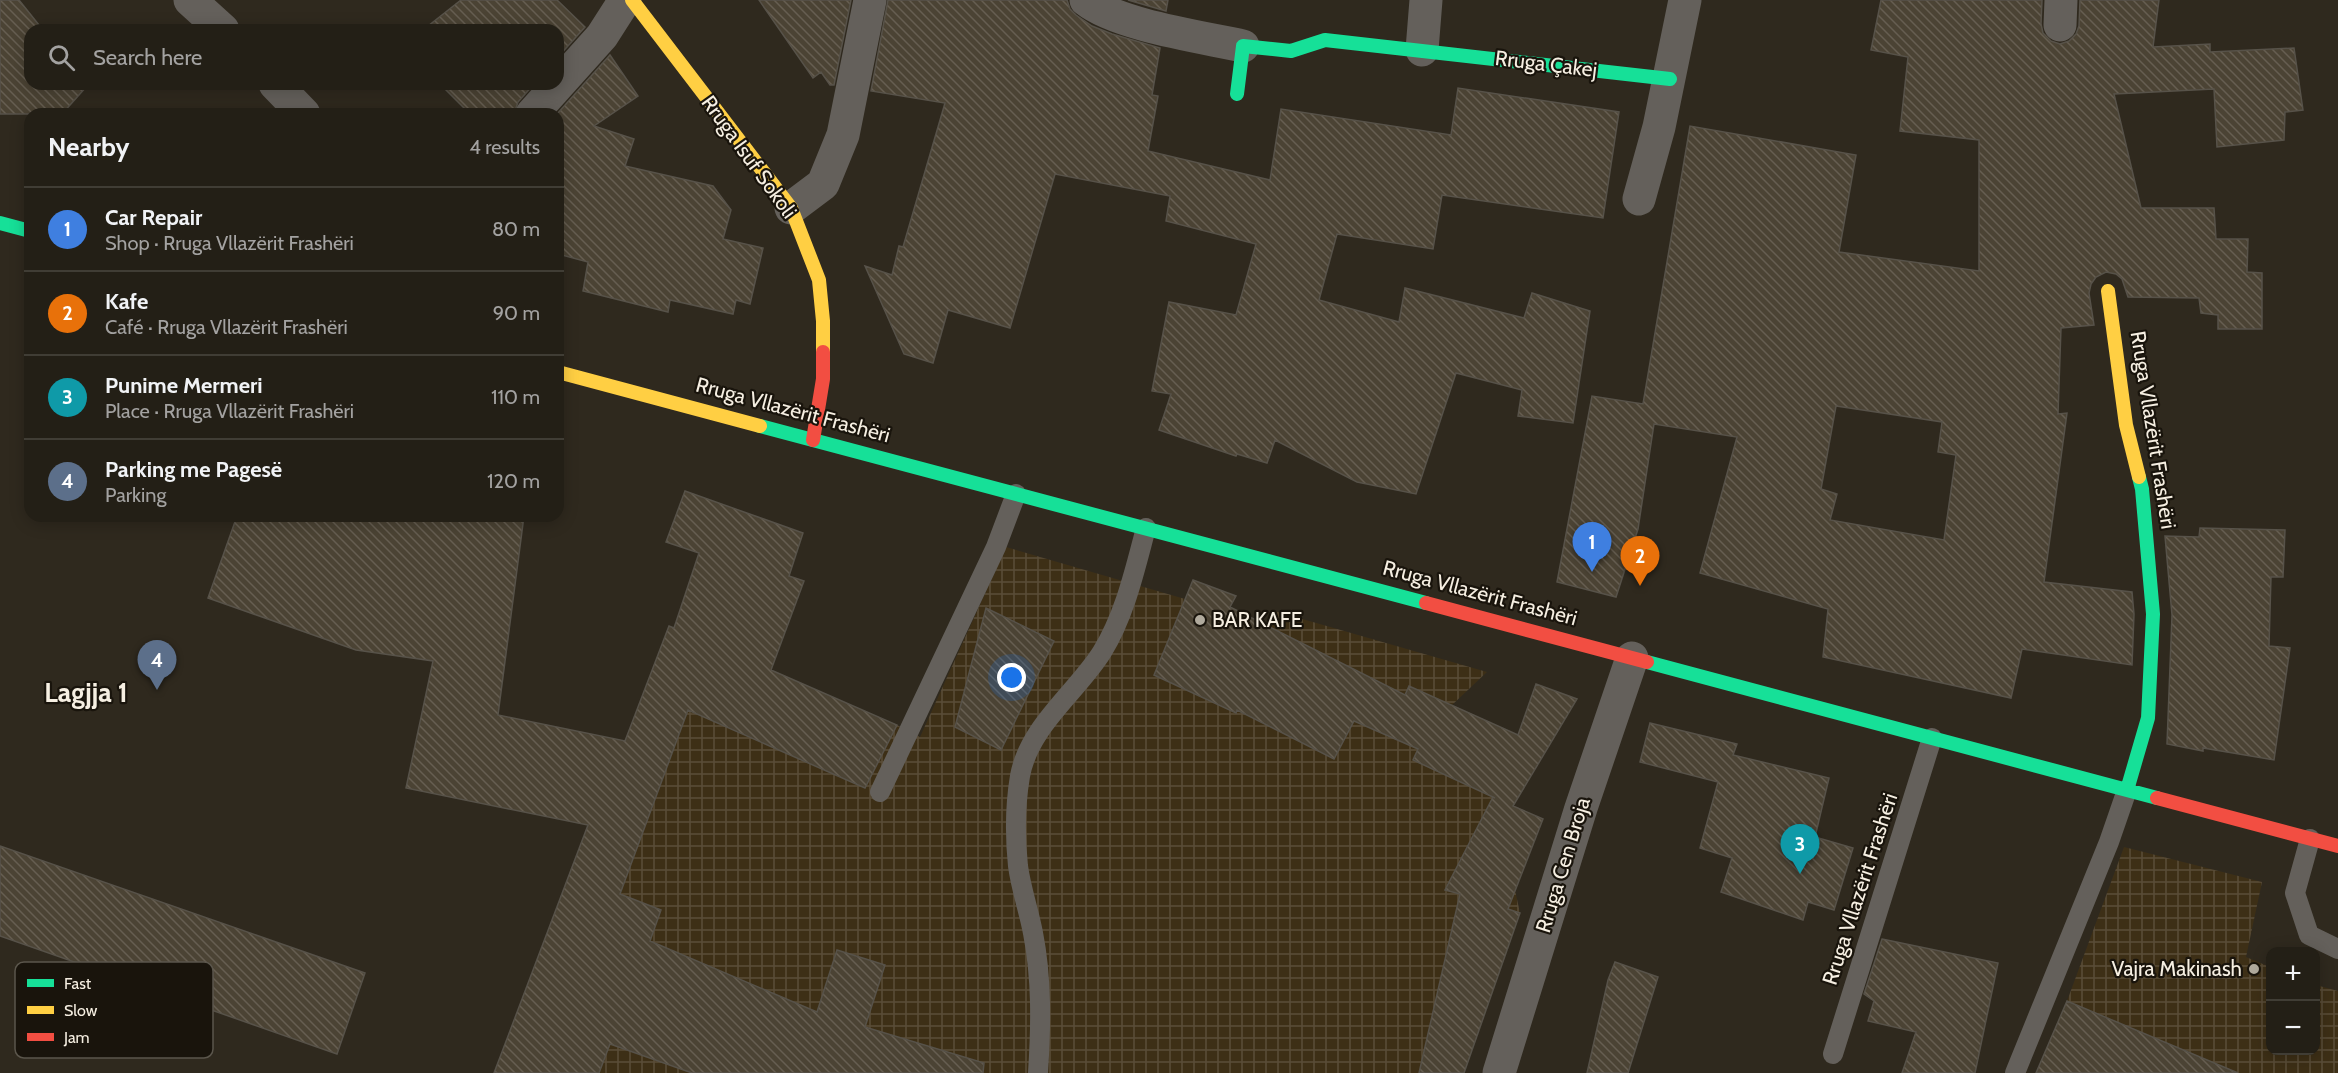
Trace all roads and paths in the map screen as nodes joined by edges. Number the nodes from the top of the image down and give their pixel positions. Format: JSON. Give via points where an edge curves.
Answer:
{"nodes":[{"id":1,"x":190,"y":0,"type":"edge"},
{"id":2,"x":625,"y":0,"type":"edge"},
{"id":3,"x":632,"y":0,"type":"edge"},
{"id":4,"x":870,"y":0,"type":"edge"},
{"id":5,"x":1426,"y":0,"type":"edge"},
{"id":6,"x":1685,"y":0,"type":"edge"},
{"id":7,"x":1093,"y":2,"type":"edge"},
{"id":8,"x":216,"y":24,"type":"edge"},
{"id":9,"x":1243,"y":46,"type":"junction"},
{"id":10,"x":1422,"y":50,"type":"junction"},
{"id":11,"x":564,"y":78,"type":"edge"},
{"id":12,"x":1670,"y":79,"type":"junction"},
{"id":13,"x":281,"y":90,"type":"edge"},
{"id":14,"x":554,"y":90,"type":"edge"},
{"id":15,"x":1237,"y":94,"type":"dead end"},
{"id":16,"x":298,"y":108,"type":"edge"},
{"id":17,"x":537,"y":108,"type":"edge"},
{"id":18,"x":1639,"y":199,"type":"dead end"},
{"id":19,"x":790,"y":208,"type":"junction"},
{"id":20,"x":0,"y":223,"type":"edge"},
{"id":21,"x":24,"y":229,"type":"edge"},
{"id":22,"x":2108,"y":291,"type":"dead end"},
{"id":23,"x":564,"y":374,"type":"edge"},
{"id":24,"x":813,"y":440,"type":"junction"},
{"id":25,"x":1016,"y":494,"type":"junction"},
{"id":26,"x":1146,"y":528,"type":"junction"},
{"id":27,"x":1632,"y":658,"type":"junction"},
{"id":28,"x":1932,"y":738,"type":"junction"},
{"id":29,"x":2127,"y":790,"type":"junction"},
{"id":30,"x":880,"y":792,"type":"dead end"},
{"id":31,"x":2310,"y":839,"type":"junction"},
{"id":32,"x":2338,"y":846,"type":"edge"},
{"id":33,"x":2338,"y":949,"type":"edge"},
{"id":34,"x":1833,"y":1054,"type":"dead end"},
{"id":35,"x":1038,"y":1073,"type":"edge"},
{"id":36,"x":1499,"y":1073,"type":"edge"},
{"id":37,"x":2015,"y":1073,"type":"edge"}],
"edges":[{"from":1,"to":8,"type":"street"},
{"from":2,"to":11,"type":"street","via":[[602,36]]},
{"from":3,"to":19,"type":"main road","name":"Rruga Isuf Sokoli"},
{"from":4,"to":19,"type":"street","via":[[843,135],[823,184]]},
{"from":5,"to":10,"type":"street"},
{"from":6,"to":12,"type":"street"},
{"from":7,"to":9,"type":"street","name":"Rruga Çakej","via":[[1143,24]]},
{"from":9,"to":10,"type":"main road","name":"Rruga Çakej","via":[[1291,51],[1325,40]]},
{"from":9,"to":15,"type":"main road"},
{"from":10,"to":12,"type":"main road","name":"Rruga Çakej"},
{"from":12,"to":18,"type":"street"},
{"from":13,"to":16,"type":"street"},
{"from":14,"to":17,"type":"street"},
{"from":19,"to":24,"type":"main road","name":"Rruga Isuf Sokoli","via":[[819,280],[823,380]]},
{"from":20,"to":21,"type":"main road"},
{"from":22,"to":29,"type":"main road","name":"Rruga Vllazërit Frashëri","via":[[2126,425],[2142,489],[2153,614],[2148,718]]},
{"from":23,"to":24,"type":"main road","name":"Rruga Vllazërit Frashëri"},
{"from":24,"to":25,"type":"main road","name":"Rruga Vllazërit Frashëri"},
{"from":25,"to":26,"type":"main road","name":"Rruga Vllazërit Frashëri"},
{"from":25,"to":30,"type":"lane","via":[[996,548]]},
{"from":26,"to":27,"type":"main road","name":"Rruga Vllazërit Frashëri"},
{"from":26,"to":35,"type":"lane","via":[[1120,614],[1102,652],[1035,739],[1021,774],[1016,818],[1018,868],[1033,934],[1042,1020]]},
{"from":27,"to":28,"type":"main road","name":"Rruga Vllazërit Frashëri"},
{"from":27,"to":36,"type":"street","name":"Rruga Cen Broja"},
{"from":28,"to":29,"type":"main road","name":"Rruga Vllazërit Frashëri"},
{"from":28,"to":34,"type":"lane","name":"Rruga Vllazërit Frashëri"},
{"from":29,"to":31,"type":"main road","name":"Rruga Vllazërit Frashëri"},
{"from":29,"to":37,"type":"lane","name":"Rruga Vllazërit Frashëri"},
{"from":31,"to":32,"type":"main road","name":"Rruga Vllazërit Frashëri"},
{"from":31,"to":33,"type":"lane","via":[[2295,893],[2309,935]]}]}
